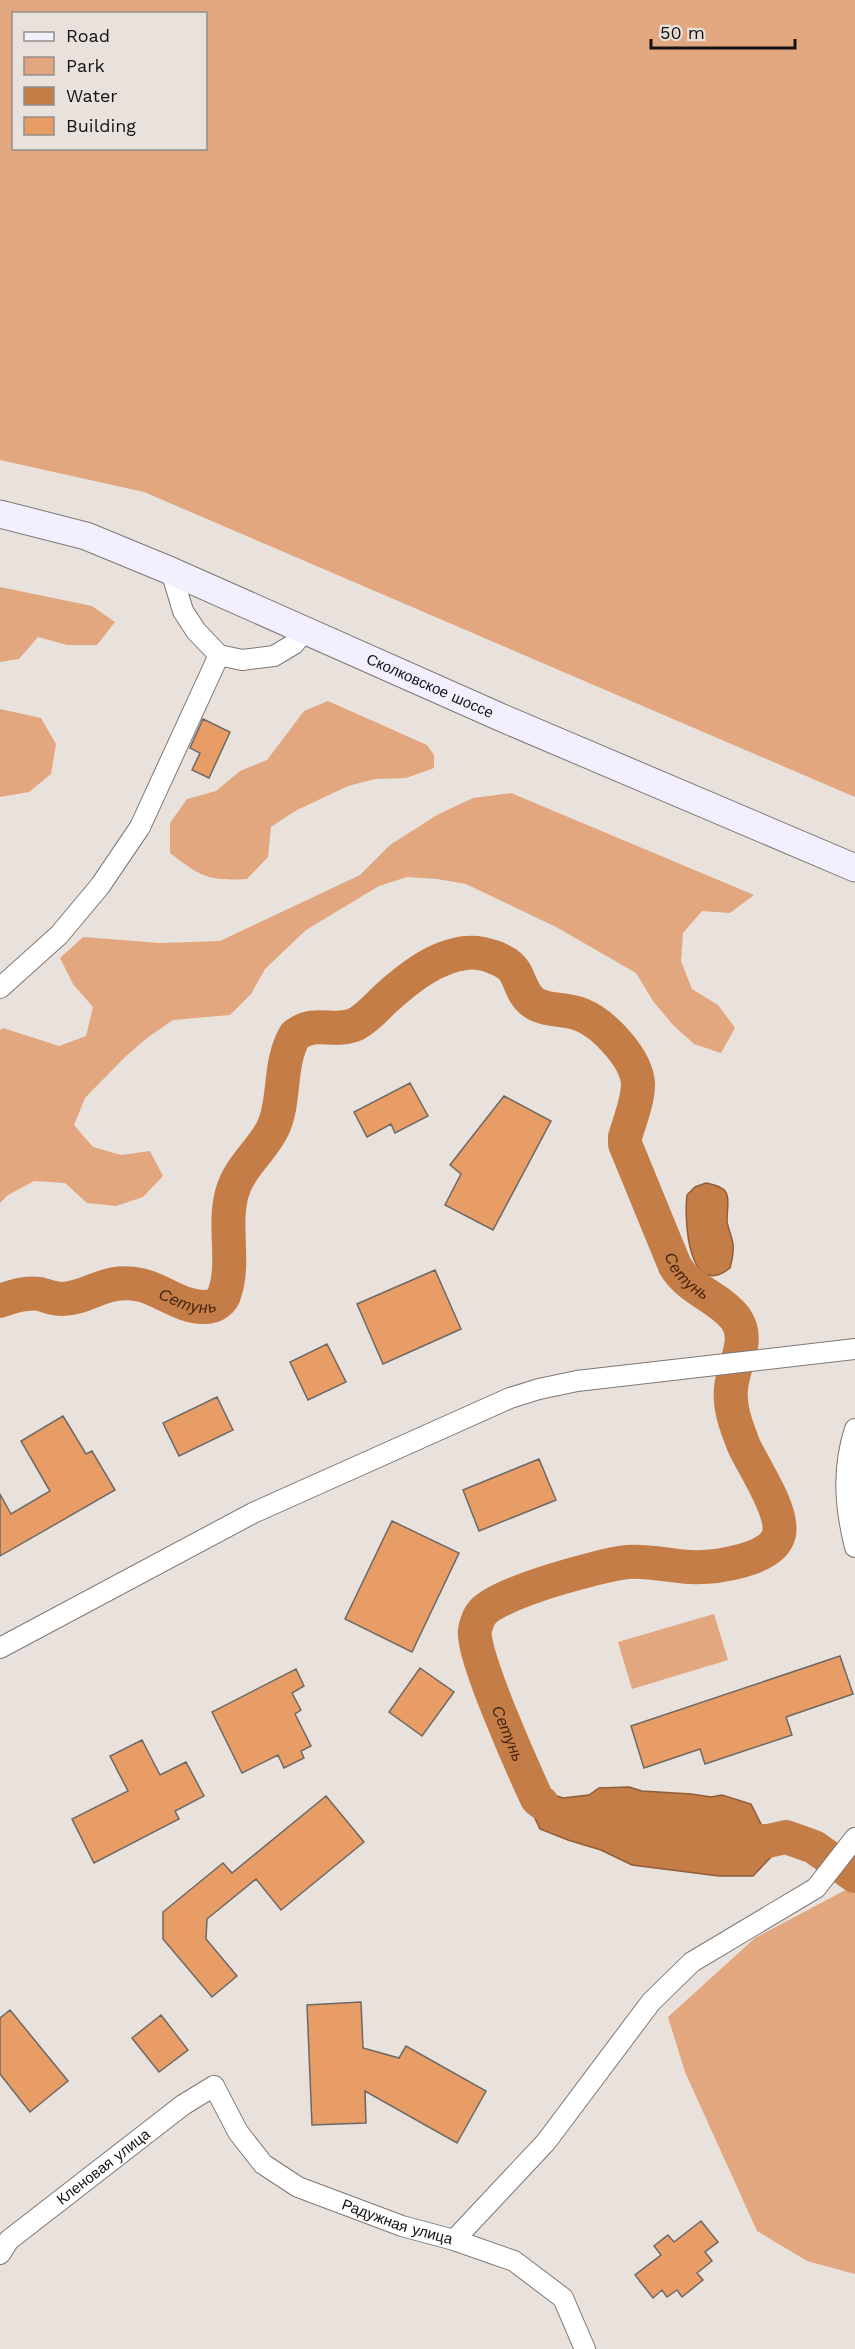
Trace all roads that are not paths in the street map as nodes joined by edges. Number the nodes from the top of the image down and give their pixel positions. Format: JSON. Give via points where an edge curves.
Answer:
{"nodes":[{"id":1,"x":0,"y":514,"type":"edge"},
{"id":2,"x":171,"y":571,"type":"junction"},
{"id":3,"x":306,"y":629,"type":"junction"},
{"id":4,"x":219,"y":655,"type":"junction"},
{"id":5,"x":855,"y":868,"type":"edge"},
{"id":6,"x":0,"y":988,"type":"edge"},
{"id":7,"x":855,"y":1349,"type":"edge"},
{"id":8,"x":855,"y":1429,"type":"edge"},
{"id":9,"x":855,"y":1547,"type":"edge"},
{"id":10,"x":0,"y":1648,"type":"edge"},
{"id":11,"x":855,"y":1838,"type":"edge"},
{"id":12,"x":214,"y":2086,"type":"joint"},
{"id":13,"x":454,"y":2240,"type":"junction"},
{"id":14,"x":0,"y":2254,"type":"edge"},
{"id":15,"x":585,"y":2349,"type":"edge"}],
"edges":[{"from":1,"to":2,"type":"street","name":"Сколковское шоссе","via":[[86,536]]},
{"from":2,"to":3,"type":"street","name":"Сколковское шоссе"},
{"from":2,"to":4,"type":"street","via":[[183,611]]},
{"from":3,"to":4,"type":"street","via":[[294,644],[273,656],[242,660]]},
{"from":3,"to":5,"type":"street","name":"Сколковское шоссе","via":[[500,717]]},
{"from":4,"to":6,"type":"street","via":[[140,827],[100,886],[59,935]]},
{"from":7,"to":10,"type":"street","via":[[577,1381],[510,1398],[253,1513]]},
{"from":8,"to":9,"type":"street","via":[[845,1480]]},
{"from":11,"to":13,"type":"street","via":[[816,1888],[692,1962],[651,2002],[546,2142]]},
{"from":12,"to":13,"type":"street","name":"Радужная улица","via":[[238,2132],[263,2164],[298,2187],[402,2226]]},
{"from":12,"to":14,"type":"street","name":"Кленовая улица","via":[[183,2105],[9,2240]]},
{"from":13,"to":15,"type":"street","name":"Радужная улица","via":[[514,2261],[563,2298]]}]}
